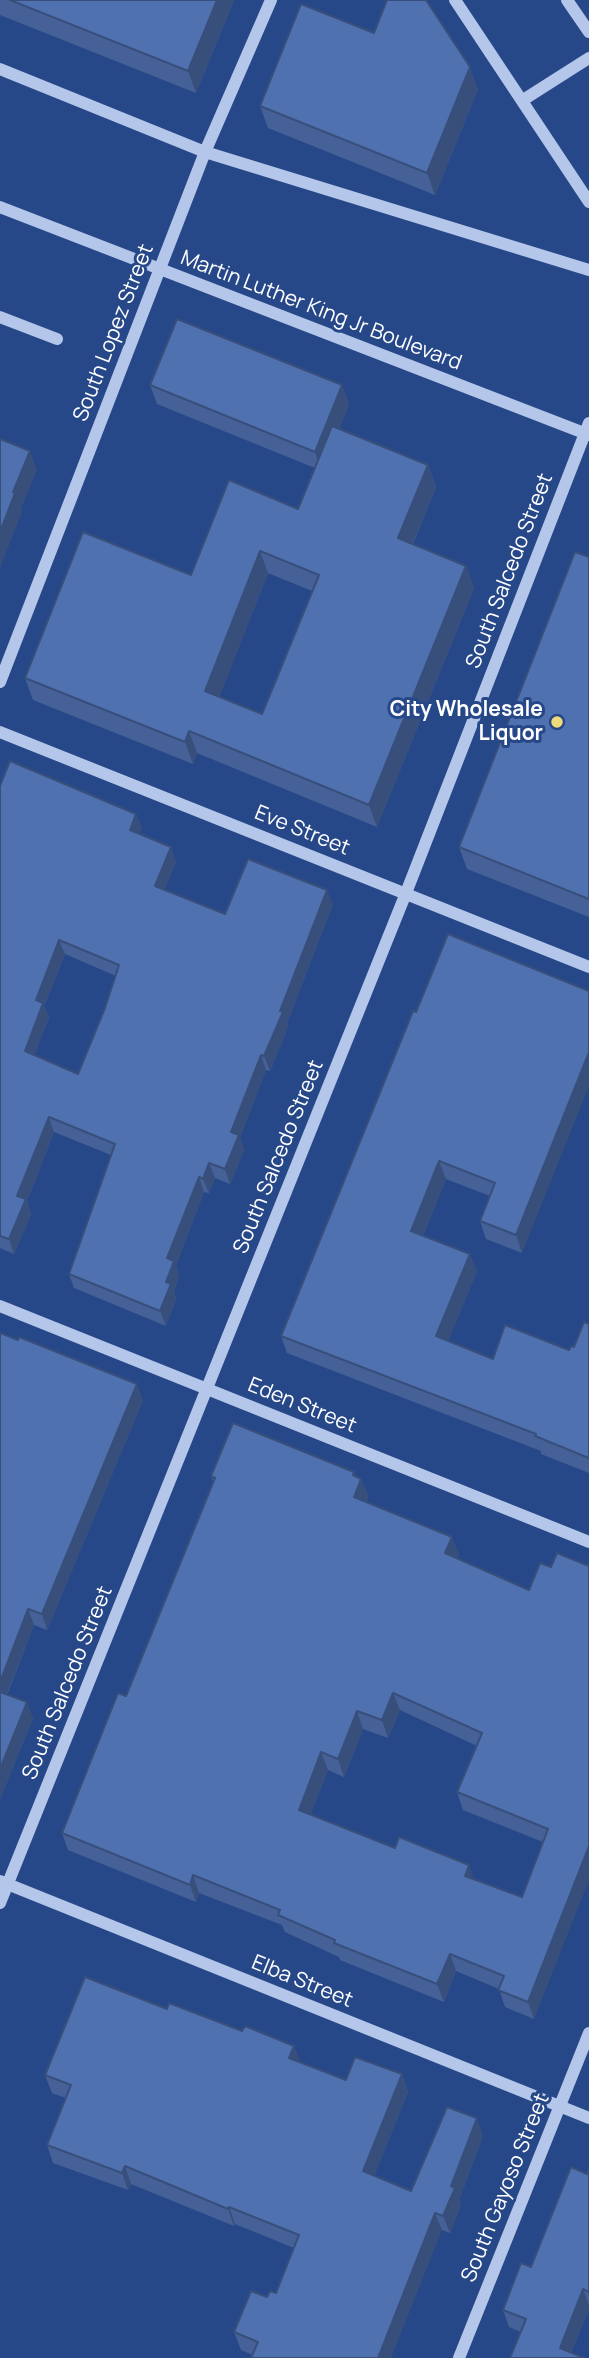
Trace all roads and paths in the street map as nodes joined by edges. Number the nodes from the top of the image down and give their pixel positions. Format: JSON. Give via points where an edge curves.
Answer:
{"nodes":[{"id":1,"x":271,"y":0,"type":"edge"},
{"id":2,"x":455,"y":0,"type":"edge"},
{"id":3,"x":567,"y":0,"type":"edge"},
{"id":4,"x":589,"y":32,"type":"edge"},
{"id":5,"x":589,"y":58,"type":"edge"},
{"id":6,"x":0,"y":69,"type":"edge"},
{"id":7,"x":523,"y":100,"type":"junction"},
{"id":8,"x":205,"y":152,"type":"junction"},
{"id":9,"x":589,"y":202,"type":"edge"},
{"id":10,"x":0,"y":207,"type":"edge"},
{"id":11,"x":159,"y":269,"type":"junction"},
{"id":12,"x":589,"y":270,"type":"edge"},
{"id":13,"x":0,"y":317,"type":"edge"},
{"id":14,"x":57,"y":339,"type":"dead end"},
{"id":15,"x":588,"y":430,"type":"edge"},
{"id":16,"x":0,"y":682,"type":"edge"},
{"id":17,"x":0,"y":732,"type":"edge"},
{"id":18,"x":405,"y":893,"type":"junction"},
{"id":19,"x":589,"y":967,"type":"edge"},
{"id":20,"x":0,"y":1306,"type":"edge"},
{"id":21,"x":207,"y":1389,"type":"junction"},
{"id":22,"x":589,"y":1542,"type":"edge"},
{"id":23,"x":4,"y":1883,"type":"edge"},
{"id":24,"x":0,"y":1903,"type":"edge"},
{"id":25,"x":589,"y":2033,"type":"edge"},
{"id":26,"x":559,"y":2106,"type":"junction"},
{"id":27,"x":589,"y":2118,"type":"edge"},
{"id":28,"x":459,"y":2358,"type":"edge"}],
"edges":[{"from":1,"to":8,"type":"street","name":"South Lopez Street"},
{"from":2,"to":7,"type":"street"},
{"from":3,"to":4,"type":"street"},
{"from":5,"to":7,"type":"street"},
{"from":6,"to":8,"type":"street"},
{"from":7,"to":9,"type":"street"},
{"from":8,"to":11,"type":"street","name":"South Lopez Street"},
{"from":8,"to":12,"type":"street"},
{"from":10,"to":11,"type":"street","name":"Martin Luther King Jr Boulevard"},
{"from":11,"to":15,"type":"street","name":"Martin Luther King Jr Boulevard"},
{"from":11,"to":16,"type":"street","name":"South Lopez Street"},
{"from":13,"to":14,"type":"street"},
{"from":15,"to":18,"type":"street","name":"South Salcedo Street"},
{"from":17,"to":18,"type":"street","name":"Eve Street"},
{"from":18,"to":19,"type":"street","name":"Eve Street"},
{"from":18,"to":21,"type":"street","name":"South Salcedo Street"},
{"from":20,"to":21,"type":"street","name":"Eden Street"},
{"from":21,"to":22,"type":"street","name":"Eden Street"},
{"from":21,"to":23,"type":"street","name":"South Salcedo Street"},
{"from":23,"to":24,"type":"street","name":"South Salcedo Street"},
{"from":23,"to":26,"type":"street","name":"Elba Street"},
{"from":25,"to":26,"type":"street","name":"South Gayoso Street"},
{"from":26,"to":27,"type":"street","name":"Elba Street"},
{"from":26,"to":28,"type":"street","name":"South Gayoso Street"}]}
